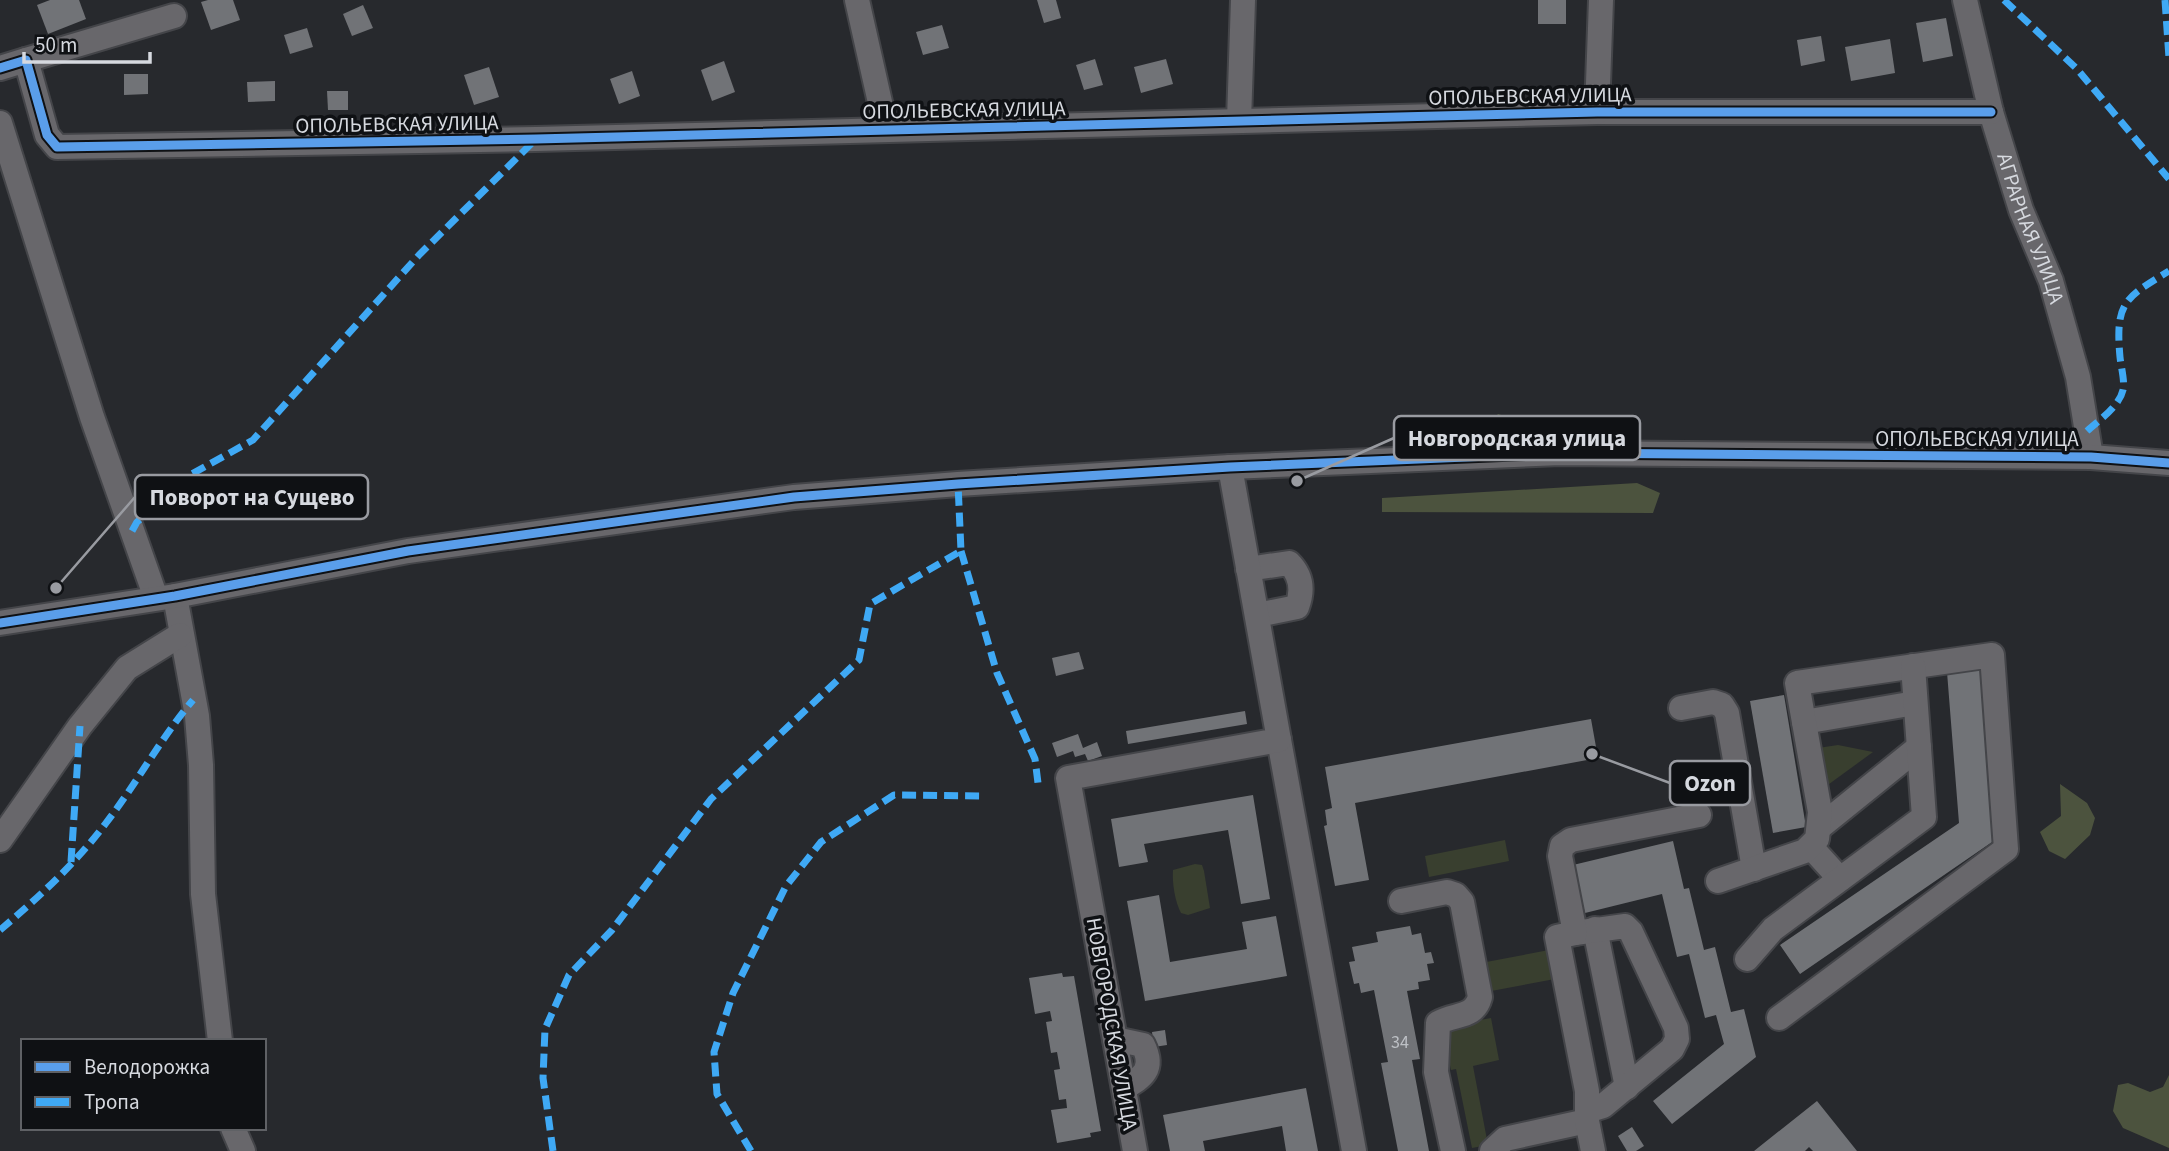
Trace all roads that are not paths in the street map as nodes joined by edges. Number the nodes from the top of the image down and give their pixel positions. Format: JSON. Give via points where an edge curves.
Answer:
{"nodes":[{"id":1,"x":857,"y":0,"type":"edge"},
{"id":2,"x":1243,"y":0,"type":"edge"},
{"id":3,"x":1601,"y":0,"type":"edge"},
{"id":4,"x":1965,"y":0,"type":"edge"},
{"id":5,"x":174,"y":16,"type":"dead end"},
{"id":6,"x":26,"y":60,"type":"junction"},
{"id":7,"x":0,"y":68,"type":"edge"},
{"id":8,"x":1597,"y":112,"type":"junction"},
{"id":9,"x":1991,"y":112,"type":"junction"},
{"id":10,"x":1239,"y":121,"type":"junction"},
{"id":11,"x":0,"y":123,"type":"edge"},
{"id":12,"x":886,"y":129,"type":"junction"},
{"id":13,"x":2091,"y":457,"type":"junction"},
{"id":14,"x":2169,"y":463,"type":"edge"},
{"id":15,"x":1230,"y":467,"type":"junction"},
{"id":16,"x":1248,"y":569,"type":"junction"},
{"id":17,"x":165,"y":597,"type":"junction"},
{"id":18,"x":1257,"y":615,"type":"junction"},
{"id":19,"x":0,"y":623,"type":"edge"},
{"id":20,"x":180,"y":635,"type":"junction"},
{"id":21,"x":1913,"y":666,"type":"junction"},
{"id":22,"x":1915,"y":703,"type":"junction"},
{"id":23,"x":1681,"y":708,"type":"dead end"},
{"id":24,"x":1804,"y":722,"type":"junction"},
{"id":25,"x":1279,"y":740,"type":"junction"},
{"id":26,"x":1919,"y":747,"type":"junction"},
{"id":27,"x":1699,"y":815,"type":"dead end"},
{"id":28,"x":1816,"y":837,"type":"junction"},
{"id":29,"x":0,"y":841,"type":"edge"},
{"id":30,"x":1754,"y":869,"type":"junction"},
{"id":31,"x":1840,"y":879,"type":"junction"},
{"id":32,"x":1718,"y":881,"type":"dead end"},
{"id":33,"x":1401,"y":901,"type":"dead end"},
{"id":34,"x":1585,"y":931,"type":"junction"},
{"id":35,"x":1747,"y":959,"type":"dead end"},
{"id":36,"x":1779,"y":1018,"type":"dead end"},
{"id":37,"x":220,"y":1039,"type":"edge"},
{"id":38,"x":1627,"y":1087,"type":"junction"},
{"id":39,"x":1587,"y":1116,"type":"junction"},
{"id":40,"x":234,"y":1130,"type":"edge"},
{"id":41,"x":243,"y":1151,"type":"edge"},
{"id":42,"x":1135,"y":1151,"type":"edge"},
{"id":43,"x":1354,"y":1151,"type":"edge"},
{"id":44,"x":1453,"y":1151,"type":"edge"},
{"id":45,"x":1492,"y":1151,"type":"edge"},
{"id":46,"x":1594,"y":1151,"type":"edge"}],
"edges":[{"from":1,"to":12,"type":"street"},
{"from":2,"to":10,"type":"street"},
{"from":3,"to":8,"type":"street"},
{"from":4,"to":9,"type":"street","name":"АГРАРНАЯ УЛИЦА"},
{"from":5,"to":6,"type":"street"},
{"from":6,"to":7,"type":"street"},
{"from":6,"to":12,"type":"street","name":"ОПОЛЬЕВСКАЯ УЛИЦА","via":[[47,135],[57,147]]},
{"from":8,"to":9,"type":"street","name":"ОПОЛЬЕВСКАЯ УЛИЦА"},
{"from":8,"to":10,"type":"street","name":"ОПОЛЬЕВСКАЯ УЛИЦА"},
{"from":9,"to":13,"type":"street","name":"АГРАРНАЯ УЛИЦА","via":[[2021,210],[2054,293],[2078,377]]},
{"from":10,"to":12,"type":"street","name":"ОПОЛЬЕВСКАЯ УЛИЦА"},
{"from":11,"to":17,"type":"street","via":[[92,417]]},
{"from":13,"to":14,"type":"street","name":"ОПОЛЬЕВСКАЯ УЛИЦА"},
{"from":13,"to":15,"type":"street","name":"ОПОЛЬЕВСКАЯ УЛИЦА","via":[[1560,453]]},
{"from":15,"to":16,"type":"street"},
{"from":15,"to":17,"type":"street","name":"ОПОЛЬЕВСКАЯ УЛИЦА","via":[[794,497],[408,551]]},
{"from":16,"to":18,"type":"street"},
{"from":16,"to":18,"type":"street","via":[[1289,563],[1301,584],[1297,607]]},
{"from":17,"to":19,"type":"street","name":"ОПОЛЬЕВСКАЯ УЛИЦА"},
{"from":17,"to":20,"type":"street"},
{"from":18,"to":25,"type":"street"},
{"from":20,"to":29,"type":"street","via":[[127,668],[80,726]]},
{"from":20,"to":37,"type":"street","via":[[197,716],[203,894]]},
{"from":21,"to":22,"type":"street"},
{"from":21,"to":24,"type":"street","via":[[1797,683]]},
{"from":21,"to":36,"type":"street","via":[[1992,655],[2006,849]]},
{"from":22,"to":24,"type":"street"},
{"from":22,"to":26,"type":"street"},
{"from":23,"to":30,"type":"street","via":[[1713,702],[1727,713]]},
{"from":24,"to":28,"type":"street"},
{"from":25,"to":42,"type":"street","name":"НОВГОРОДСКАЯ УЛИЦА","via":[[1068,778]]},
{"from":25,"to":43,"type":"street"},
{"from":26,"to":28,"type":"street"},
{"from":26,"to":31,"type":"street","via":[[1924,817]]},
{"from":27,"to":34,"type":"street","via":[[1571,840],[1562,846],[1560,856]]},
{"from":28,"to":30,"type":"street"},
{"from":28,"to":31,"type":"street"},
{"from":30,"to":32,"type":"street"},
{"from":31,"to":35,"type":"street","via":[[1773,929]]},
{"from":33,"to":44,"type":"street","via":[[1447,892],[1462,902],[1480,998],[1471,1013],[1446,1018],[1436,1031],[1436,1072]]},
{"from":34,"to":38,"type":"street"},
{"from":34,"to":38,"type":"street","via":[[1625,926],[1631,932],[1676,1028],[1672,1049]]},
{"from":34,"to":39,"type":"street","via":[[1557,937],[1587,1091]]},
{"from":38,"to":39,"type":"street"},
{"from":39,"to":45,"type":"street","via":[[1505,1139]]},
{"from":39,"to":46,"type":"street"},
{"from":40,"to":41,"type":"street"}]}
